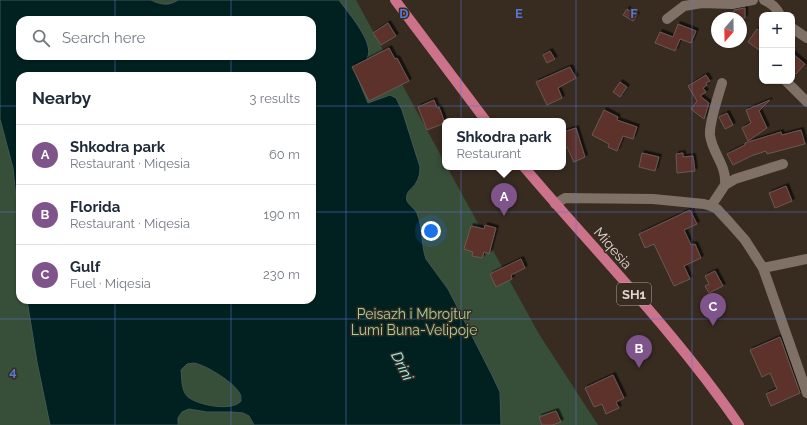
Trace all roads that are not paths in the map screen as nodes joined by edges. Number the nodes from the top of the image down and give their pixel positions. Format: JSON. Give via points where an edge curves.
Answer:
{"nodes":[{"id":1,"x":395,"y":0,"type":"edge"},
{"id":2,"x":753,"y":0,"type":"edge"},
{"id":3,"x":764,"y":0,"type":"edge"},
{"id":4,"x":779,"y":12,"type":"edge"},
{"id":5,"x":667,"y":20,"type":"dead end"},
{"id":6,"x":795,"y":30,"type":"edge"},
{"id":7,"x":807,"y":38,"type":"edge"},
{"id":8,"x":722,"y":83,"type":"dead end"},
{"id":9,"x":789,"y":84,"type":"edge"},
{"id":10,"x":807,"y":102,"type":"edge"},
{"id":11,"x":484,"y":118,"type":"edge"},
{"id":12,"x":783,"y":164,"type":"dead end"},
{"id":13,"x":527,"y":170,"type":"edge"},
{"id":14,"x":725,"y":185,"type":"junction"},
{"id":15,"x":555,"y":204,"type":"junction"},
{"id":16,"x":711,"y":206,"type":"junction"},
{"id":17,"x":807,"y":259,"type":"edge"},
{"id":18,"x":763,"y":268,"type":"junction"},
{"id":19,"x":807,"y":393,"type":"edge"},
{"id":20,"x":739,"y":425,"type":"edge"}],
"edges":[{"from":1,"to":11,"type":"main road"},
{"from":2,"to":5,"type":"street","via":[[732,4],[702,3],[684,6]]},
{"from":3,"to":4,"type":"street","via":[[772,3]]},
{"from":6,"to":7,"type":"street"},
{"from":8,"to":14,"type":"street","via":[[710,137],[724,169]]},
{"from":9,"to":10,"type":"street"},
{"from":12,"to":14,"type":"street","via":[[741,177]]},
{"from":13,"to":15,"type":"main road","name":"Miqesia","number":"SH1"},
{"from":14,"to":16,"type":"street"},
{"from":15,"to":16,"type":"street","via":[[565,198],[607,198],[684,201]]},
{"from":15,"to":20,"type":"main road","name":"Miqesia","number":"SH1","via":[[649,310]]},
{"from":16,"to":18,"type":"street","via":[[717,209],[745,240]]},
{"from":17,"to":18,"type":"street"},
{"from":18,"to":19,"type":"street"}]}
